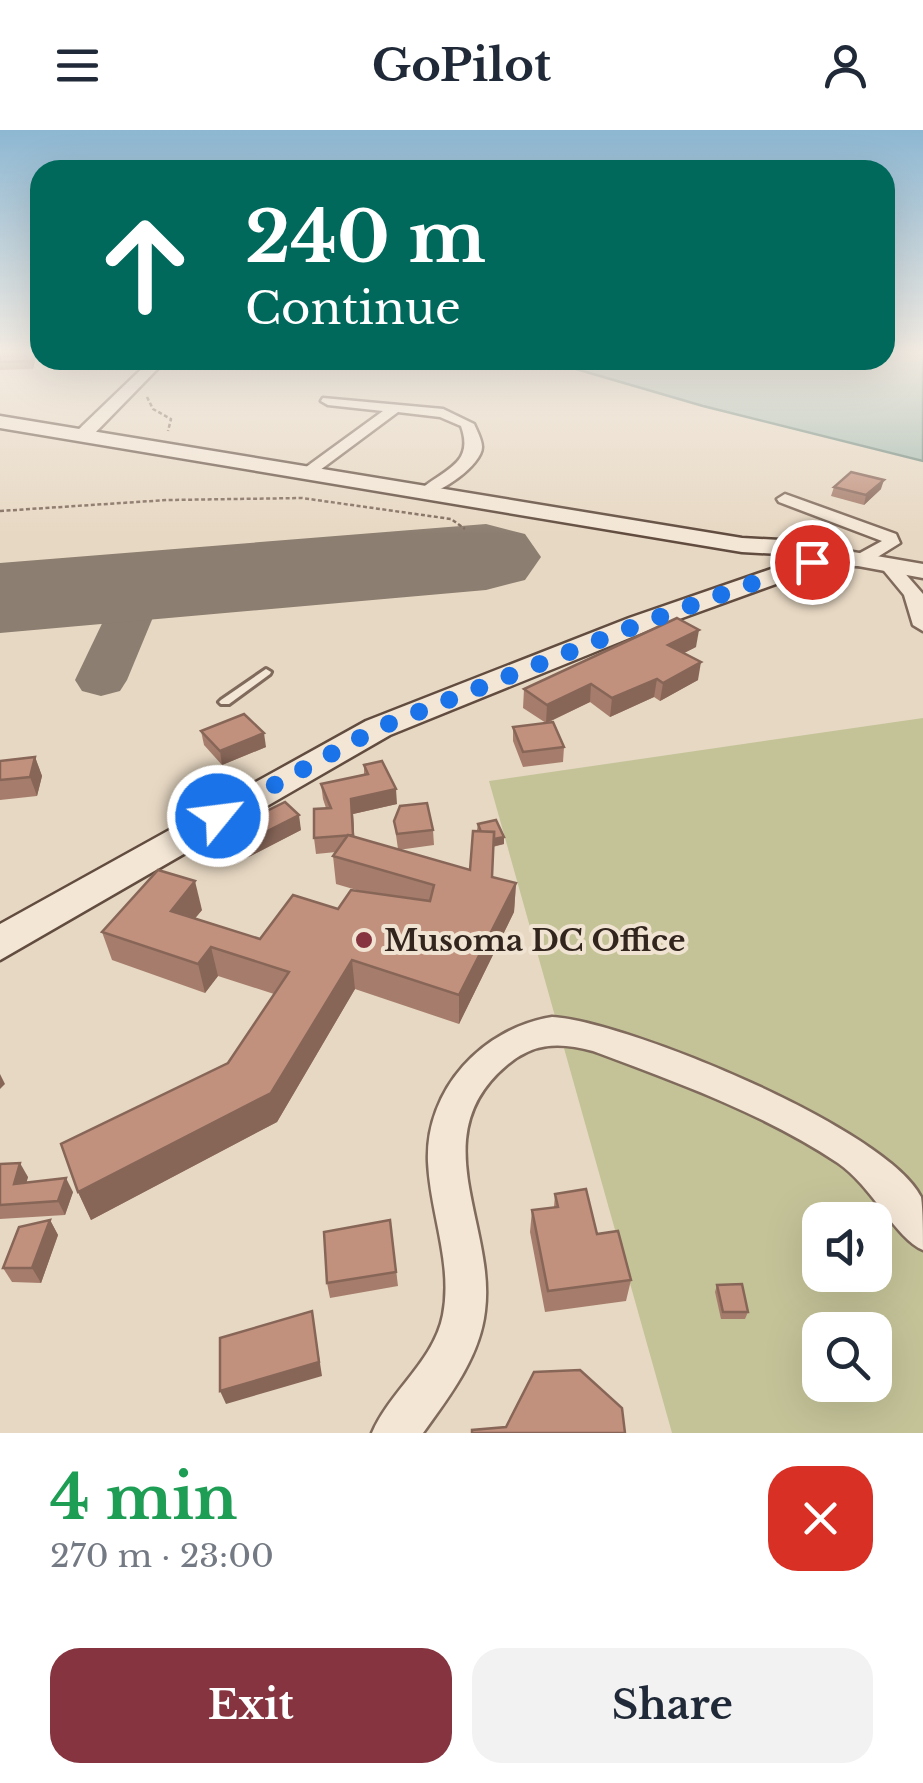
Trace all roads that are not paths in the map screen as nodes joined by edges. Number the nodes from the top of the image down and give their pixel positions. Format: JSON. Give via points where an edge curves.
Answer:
{"nodes":[{"id":1,"x":106,"y":413,"type":"edge"},
{"id":2,"x":390,"y":413,"type":"edge"},
{"id":3,"x":432,"y":413,"type":"edge"},
{"id":4,"x":0,"y":422,"type":"edge"},
{"id":5,"x":84,"y":435,"type":"junction"},
{"id":6,"x":307,"y":473,"type":"junction"},
{"id":7,"x":428,"y":491,"type":"junction"},
{"id":8,"x":785,"y":499,"type":"dead end"},
{"id":9,"x":785,"y":560,"type":"junction"},
{"id":10,"x":858,"y":562,"type":"junction"},
{"id":11,"x":889,"y":566,"type":"junction"},
{"id":12,"x":923,"y":571,"type":"edge"},
{"id":13,"x":923,"y":625,"type":"edge"},
{"id":14,"x":266,"y":672,"type":"dead end"},
{"id":15,"x":225,"y":702,"type":"dead end"},
{"id":16,"x":0,"y":944,"type":"edge"},
{"id":17,"x":923,"y":1230,"type":"edge"},
{"id":18,"x":396,"y":1433,"type":"edge"}],
"edges":[{"from":1,"to":5,"type":"street"},
{"from":2,"to":6,"type":"street"},
{"from":3,"to":7,"type":"street","via":[[456,416],[476,446]]},
{"from":4,"to":5,"type":"main road"},
{"from":5,"to":6,"type":"main road"},
{"from":6,"to":7,"type":"main road"},
{"from":7,"to":9,"type":"main road","via":[[742,545]]},
{"from":8,"to":10,"type":"street","via":[[890,538]]},
{"from":9,"to":10,"type":"street"},
{"from":9,"to":16,"type":"main road","via":[[378,728]]},
{"from":10,"to":11,"type":"street"},
{"from":11,"to":12,"type":"street"},
{"from":11,"to":13,"type":"street","via":[[912,594]]},
{"from":14,"to":15,"type":"lane"},
{"from":17,"to":18,"type":"street","via":[[893,1186],[822,1136],[617,1048],[569,1032],[525,1036],[473,1078],[452,1119],[446,1154],[468,1280],[463,1320],[444,1362]]}]}
